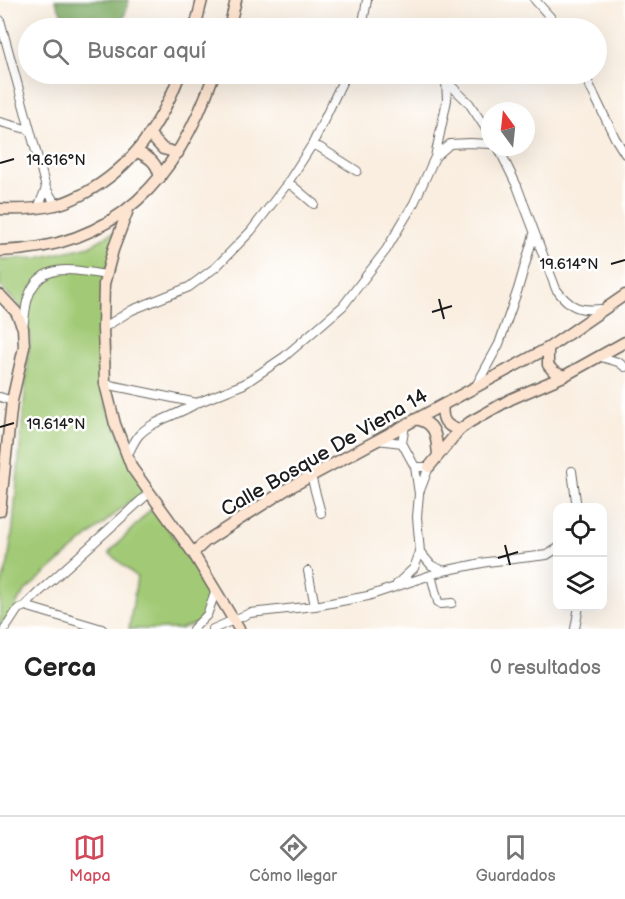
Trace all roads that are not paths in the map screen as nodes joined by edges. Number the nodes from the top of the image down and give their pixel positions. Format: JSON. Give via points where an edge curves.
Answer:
{"nodes":[{"id":1,"x":202,"y":0,"type":"edge"},
{"id":2,"x":236,"y":0,"type":"edge"},
{"id":3,"x":368,"y":0,"type":"edge"},
{"id":4,"x":535,"y":0,"type":"edge"},
{"id":5,"x":198,"y":18,"type":"edge"},
{"id":6,"x":232,"y":18,"type":"edge"},
{"id":7,"x":364,"y":18,"type":"edge"},
{"id":8,"x":551,"y":18,"type":"edge"},
{"id":9,"x":0,"y":20,"type":"edge"},
{"id":10,"x":4,"y":43,"type":"edge"},
{"id":11,"x":176,"y":84,"type":"edge"},
{"id":12,"x":210,"y":84,"type":"edge"},
{"id":13,"x":341,"y":84,"type":"edge"},
{"id":14,"x":446,"y":84,"type":"edge"},
{"id":15,"x":450,"y":84,"type":"edge"},
{"id":16,"x":589,"y":84,"type":"edge"},
{"id":17,"x":481,"y":121,"type":"edge"},
{"id":18,"x":0,"y":122,"type":"edge"},
{"id":19,"x":30,"y":130,"type":"junction"},
{"id":20,"x":150,"y":135,"type":"junction"},
{"id":21,"x":481,"y":144,"type":"edge"},
{"id":22,"x":312,"y":145,"type":"junction"},
{"id":23,"x":137,"y":152,"type":"junction"},
{"id":24,"x":178,"y":153,"type":"junction"},
{"id":25,"x":625,"y":154,"type":"edge"},
{"id":26,"x":502,"y":156,"type":"edge"},
{"id":27,"x":435,"y":157,"type":"junction"},
{"id":28,"x":357,"y":171,"type":"dead end"},
{"id":29,"x":160,"y":178,"type":"junction"},
{"id":30,"x":287,"y":184,"type":"junction"},
{"id":31,"x":46,"y":188,"type":"junction"},
{"id":32,"x":314,"y":204,"type":"dead end"},
{"id":33,"x":56,"y":205,"type":"junction"},
{"id":34,"x":38,"y":208,"type":"junction"},
{"id":35,"x":0,"y":209,"type":"edge"},
{"id":36,"x":128,"y":210,"type":"junction"},
{"id":37,"x":534,"y":234,"type":"junction"},
{"id":38,"x":0,"y":251,"type":"edge"},
{"id":39,"x":106,"y":275,"type":"junction"},
{"id":40,"x":0,"y":295,"type":"edge"},
{"id":41,"x":625,"y":295,"type":"edge"},
{"id":42,"x":607,"y":308,"type":"junction"},
{"id":43,"x":23,"y":328,"type":"junction"},
{"id":44,"x":103,"y":328,"type":"junction"},
{"id":45,"x":625,"y":342,"type":"edge"},
{"id":46,"x":548,"y":348,"type":"junction"},
{"id":47,"x":601,"y":357,"type":"junction"},
{"id":48,"x":625,"y":367,"type":"edge"},
{"id":49,"x":564,"y":376,"type":"junction"},
{"id":50,"x":105,"y":384,"type":"junction"},
{"id":51,"x":475,"y":388,"type":"junction"},
{"id":52,"x":0,"y":397,"type":"edge"},
{"id":53,"x":12,"y":401,"type":"junction"},
{"id":54,"x":197,"y":403,"type":"junction"},
{"id":55,"x":443,"y":405,"type":"junction"},
{"id":56,"x":416,"y":419,"type":"junction"},
{"id":57,"x":405,"y":425,"type":"junction"},
{"id":58,"x":459,"y":430,"type":"junction"},
{"id":59,"x":376,"y":440,"type":"junction"},
{"id":60,"x":402,"y":443,"type":"junction"},
{"id":61,"x":438,"y":455,"type":"junction"},
{"id":62,"x":127,"y":456,"type":"junction"},
{"id":63,"x":415,"y":467,"type":"junction"},
{"id":64,"x":429,"y":467,"type":"junction"},
{"id":65,"x":572,"y":471,"type":"dead end"},
{"id":66,"x":311,"y":476,"type":"junction"},
{"id":67,"x":149,"y":494,"type":"junction"},
{"id":68,"x":419,"y":494,"type":"junction"},
{"id":69,"x":577,"y":503,"type":"edge"},
{"id":70,"x":0,"y":511,"type":"edge"},
{"id":71,"x":321,"y":513,"type":"dead end"},
{"id":72,"x":553,"y":551,"type":"edge"},
{"id":73,"x":420,"y":552,"type":"junction"},
{"id":74,"x":193,"y":553,"type":"junction"},
{"id":75,"x":547,"y":555,"type":"junction"},
{"id":76,"x":553,"y":558,"type":"edge"},
{"id":77,"x":308,"y":571,"type":"dead end"},
{"id":78,"x":443,"y":571,"type":"junction"},
{"id":79,"x":431,"y":575,"type":"junction"},
{"id":80,"x":393,"y":588,"type":"junction"},
{"id":81,"x":216,"y":590,"type":"junction"},
{"id":82,"x":452,"y":603,"type":"dead end"},
{"id":83,"x":25,"y":606,"type":"junction"},
{"id":84,"x":315,"y":606,"type":"junction"},
{"id":85,"x":578,"y":611,"type":"edge"},
{"id":86,"x":237,"y":625,"type":"edge"},
{"id":87,"x":5,"y":629,"type":"edge"},
{"id":88,"x":102,"y":629,"type":"edge"},
{"id":89,"x":193,"y":629,"type":"edge"},
{"id":90,"x":213,"y":629,"type":"edge"},
{"id":91,"x":574,"y":629,"type":"edge"}],
"edges":[{"from":1,"to":5,"type":"street"},
{"from":2,"to":6,"type":"street"},
{"from":3,"to":7,"type":"street"},
{"from":4,"to":8,"type":"street"},
{"from":9,"to":10,"type":"street"},
{"from":10,"to":19,"type":"street"},
{"from":11,"to":20,"type":"street"},
{"from":12,"to":24,"type":"street"},
{"from":13,"to":22,"type":"street"},
{"from":14,"to":27,"type":"street","via":[[447,100]]},
{"from":15,"to":17,"type":"street"},
{"from":16,"to":25,"type":"street"},
{"from":18,"to":19,"type":"street"},
{"from":19,"to":31,"type":"street"},
{"from":20,"to":23,"type":"street"},
{"from":20,"to":24,"type":"street","via":[[163,149]]},
{"from":21,"to":27,"type":"street","via":[[450,144]]},
{"from":22,"to":28,"type":"street"},
{"from":22,"to":30,"type":"street"},
{"from":23,"to":29,"type":"street","via":[[153,160]]},
{"from":23,"to":33,"type":"street","via":[[95,187]]},
{"from":24,"to":29,"type":"street"},
{"from":26,"to":37,"type":"street"},
{"from":27,"to":54,"type":"street","via":[[386,250],[343,306],[284,357],[244,384]]},
{"from":29,"to":36,"type":"street"},
{"from":30,"to":32,"type":"street"},
{"from":30,"to":44,"type":"street","via":[[251,231],[216,267],[189,287],[132,310]]},
{"from":31,"to":33,"type":"street"},
{"from":31,"to":34,"type":"street"},
{"from":33,"to":34,"type":"street"},
{"from":34,"to":35,"type":"street"},
{"from":36,"to":38,"type":"street","via":[[98,230],[71,239]]},
{"from":36,"to":39,"type":"street"},
{"from":37,"to":42,"type":"street","via":[[556,289],[567,303],[586,311]]},
{"from":37,"to":51,"type":"street","via":[[499,344]]},
{"from":39,"to":43,"type":"street","via":[[52,271],[37,280],[28,298]]},
{"from":39,"to":44,"type":"street"},
{"from":40,"to":43,"type":"street","via":[[16,312]]},
{"from":41,"to":42,"type":"street","name":"Calle Bosque De Viena 14"},
{"from":42,"to":46,"type":"street","name":"Calle Bosque De Viena 14"},
{"from":43,"to":53,"type":"street","via":[[24,348]]},
{"from":44,"to":50,"type":"street"},
{"from":45,"to":47,"type":"street"},
{"from":46,"to":49,"type":"street","via":[[548,365]]},
{"from":46,"to":51,"type":"street","name":"Calle Bosque De Viena 14"},
{"from":47,"to":48,"type":"street"},
{"from":47,"to":49,"type":"street"},
{"from":49,"to":58,"type":"street","via":[[511,399]]},
{"from":50,"to":54,"type":"street"},
{"from":50,"to":62,"type":"street"},
{"from":51,"to":55,"type":"street","name":"Calle Bosque De Viena 14"},
{"from":52,"to":53,"type":"street"},
{"from":53,"to":70,"type":"street"},
{"from":54,"to":62,"type":"street","via":[[154,423],[139,435]]},
{"from":55,"to":56,"type":"street","name":"Calle Bosque De Viena 14"},
{"from":55,"to":58,"type":"street","via":[[444,421]]},
{"from":56,"to":57,"type":"street","name":"Calle Bosque De Viena 14"},
{"from":56,"to":61,"type":"street","via":[[432,427]]},
{"from":57,"to":59,"type":"street","name":"Calle Bosque De Viena 14"},
{"from":57,"to":60,"type":"street"},
{"from":58,"to":61,"type":"street"},
{"from":59,"to":60,"type":"street"},
{"from":59,"to":66,"type":"street","name":"Calle Bosque De Viena 14"},
{"from":60,"to":63,"type":"street"},
{"from":61,"to":64,"type":"street"},
{"from":62,"to":67,"type":"street"},
{"from":63,"to":64,"type":"street"},
{"from":63,"to":68,"type":"street"},
{"from":64,"to":68,"type":"street"},
{"from":65,"to":69,"type":"street"},
{"from":66,"to":71,"type":"street"},
{"from":66,"to":74,"type":"street","name":"Calle Bosque De Viena 14"},
{"from":67,"to":74,"type":"street"},
{"from":67,"to":83,"type":"street"},
{"from":68,"to":73,"type":"street"},
{"from":72,"to":75,"type":"street"},
{"from":73,"to":78,"type":"street","via":[[431,565]]},
{"from":73,"to":80,"type":"street","via":[[414,568]]},
{"from":74,"to":81,"type":"street"},
{"from":75,"to":76,"type":"street"},
{"from":75,"to":78,"type":"street"},
{"from":77,"to":84,"type":"street"},
{"from":78,"to":79,"type":"street"},
{"from":79,"to":80,"type":"street"},
{"from":79,"to":82,"type":"street","via":[[438,602]]},
{"from":80,"to":84,"type":"street"},
{"from":81,"to":86,"type":"street"},
{"from":81,"to":89,"type":"street","via":[[207,615]]},
{"from":83,"to":87,"type":"street","via":[[18,609]]},
{"from":83,"to":88,"type":"street"},
{"from":84,"to":86,"type":"street","via":[[258,612]]},
{"from":85,"to":91,"type":"street"},
{"from":86,"to":90,"type":"street"}]}
